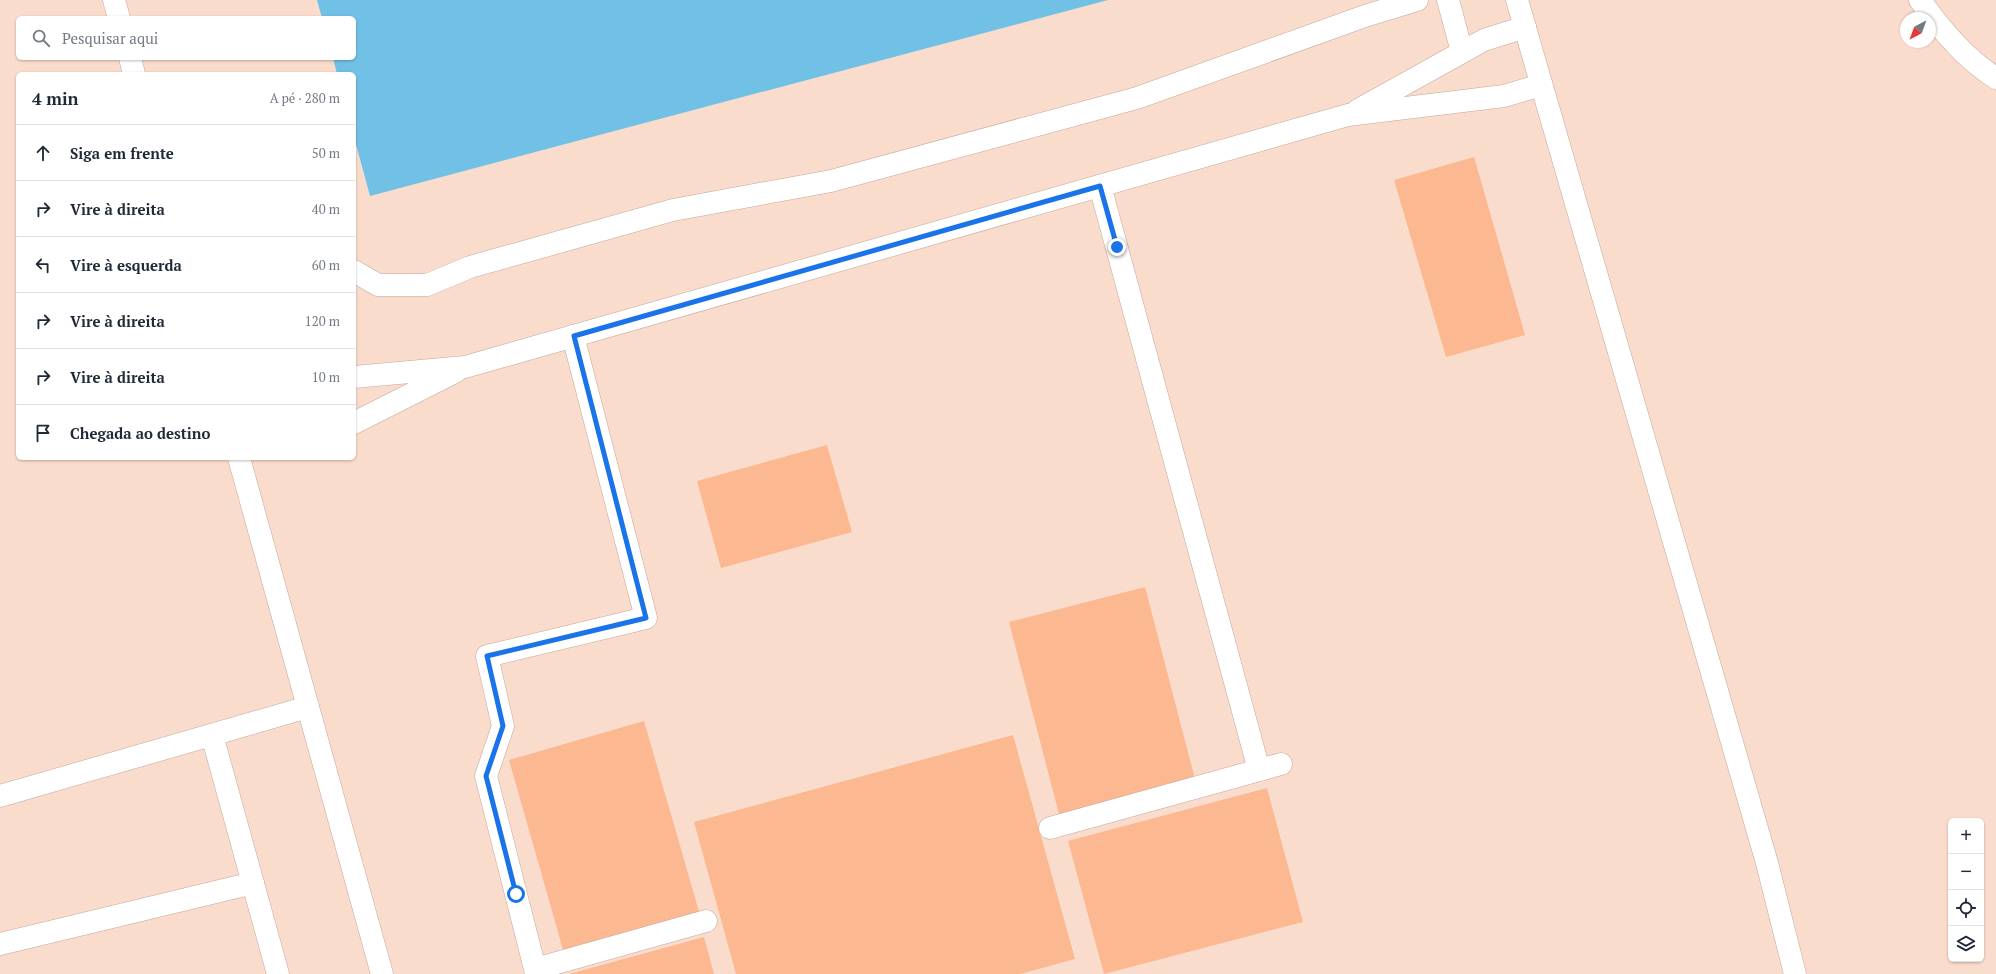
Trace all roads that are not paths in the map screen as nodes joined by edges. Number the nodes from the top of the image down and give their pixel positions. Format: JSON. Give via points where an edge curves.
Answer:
{"nodes":[{"id":1,"x":114,"y":0,"type":"edge"},
{"id":2,"x":1416,"y":0,"type":"edge"},
{"id":3,"x":1448,"y":0,"type":"edge"},
{"id":4,"x":1517,"y":0,"type":"edge"},
{"id":5,"x":1920,"y":0,"type":"edge"},
{"id":6,"x":1362,"y":8,"type":"edge"},
{"id":7,"x":118,"y":16,"type":"edge"},
{"id":8,"x":1525,"y":27,"type":"junction"},
{"id":9,"x":1462,"y":52,"type":"junction"},
{"id":10,"x":130,"y":60,"type":"edge"},
{"id":11,"x":134,"y":72,"type":"edge"},
{"id":12,"x":1996,"y":78,"type":"edge"},
{"id":13,"x":1542,"y":85,"type":"junction"},
{"id":14,"x":1348,"y":115,"type":"junction"},
{"id":15,"x":1100,"y":186,"type":"junction"},
{"id":16,"x":356,"y":272,"type":"edge"},
{"id":17,"x":574,"y":336,"type":"junction"},
{"id":18,"x":465,"y":367,"type":"junction"},
{"id":19,"x":356,"y":377,"type":"edge"},
{"id":20,"x":356,"y":422,"type":"edge"},
{"id":21,"x":246,"y":460,"type":"edge"},
{"id":22,"x":308,"y":707,"type":"junction"},
{"id":23,"x":212,"y":735,"type":"junction"},
{"id":24,"x":1281,"y":764,"type":"dead end"},
{"id":25,"x":1259,"y":770,"type":"junction"},
{"id":26,"x":0,"y":796,"type":"edge"},
{"id":27,"x":1050,"y":828,"type":"dead end"},
{"id":28,"x":253,"y":882,"type":"junction"},
{"id":29,"x":706,"y":922,"type":"dead end"},
{"id":30,"x":0,"y":944,"type":"edge"},
{"id":31,"x":278,"y":974,"type":"edge"},
{"id":32,"x":382,"y":974,"type":"edge"},
{"id":33,"x":1795,"y":974,"type":"edge"}],
"edges":[{"from":1,"to":7,"type":"street"},
{"from":2,"to":6,"type":"street"},
{"from":3,"to":9,"type":"street"},
{"from":4,"to":8,"type":"street"},
{"from":5,"to":12,"type":"street","via":[[1947,35],[1979,67]]},
{"from":6,"to":16,"type":"street","via":[[1137,98],[831,180],[666,212],[470,267],[427,285],[378,285]]},
{"from":8,"to":9,"type":"street","via":[[1484,40]]},
{"from":8,"to":13,"type":"street"},
{"from":9,"to":14,"type":"street"},
{"from":10,"to":11,"type":"street"},
{"from":13,"to":14,"type":"street","via":[[1504,96]]},
{"from":13,"to":33,"type":"street","via":[[1767,863]]},
{"from":14,"to":15,"type":"street"},
{"from":15,"to":17,"type":"street"},
{"from":15,"to":25,"type":"street"},
{"from":17,"to":18,"type":"street"},
{"from":17,"to":29,"type":"street","via":[[646,618],[487,656],[503,726],[486,776],[535,969]]},
{"from":18,"to":19,"type":"street"},
{"from":18,"to":20,"type":"street"},
{"from":21,"to":22,"type":"street"},
{"from":22,"to":23,"type":"street"},
{"from":22,"to":32,"type":"street"},
{"from":23,"to":26,"type":"street"},
{"from":23,"to":28,"type":"street"},
{"from":24,"to":25,"type":"street"},
{"from":25,"to":27,"type":"street"},
{"from":28,"to":30,"type":"street"},
{"from":28,"to":31,"type":"street"}]}
